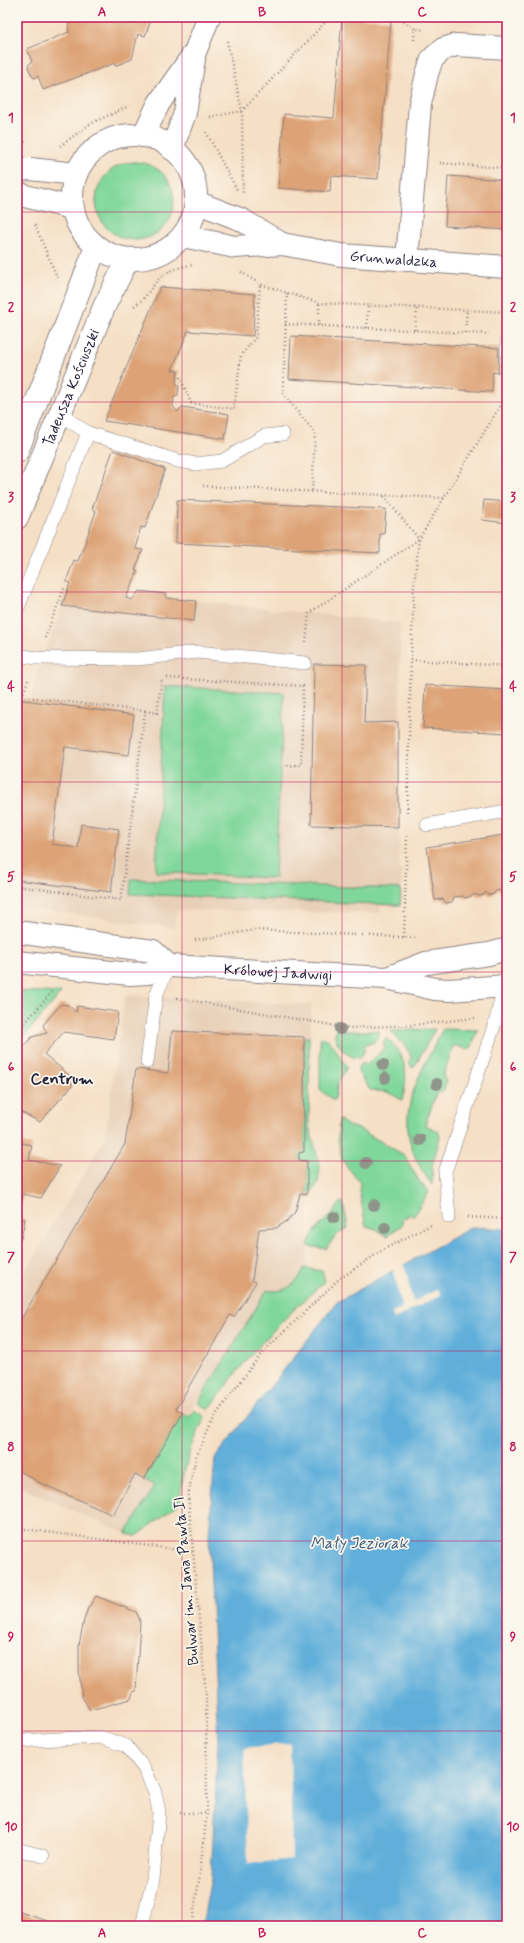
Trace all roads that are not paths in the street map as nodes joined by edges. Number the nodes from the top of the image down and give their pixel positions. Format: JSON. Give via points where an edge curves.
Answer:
{"nodes":[{"id":1,"x":209,"y":17,"type":"edge"},
{"id":2,"x":507,"y":48,"type":"edge"},
{"id":3,"x":195,"y":52,"type":"junction"},
{"id":4,"x":143,"y":136,"type":"junction"},
{"id":5,"x":172,"y":148,"type":"junction"},
{"id":6,"x":17,"y":170,"type":"edge"},
{"id":7,"x":76,"y":174,"type":"junction"},
{"id":8,"x":17,"y":192,"type":"edge"},
{"id":9,"x":196,"y":202,"type":"junction"},
{"id":10,"x":72,"y":208,"type":"junction"},
{"id":11,"x":183,"y":236,"type":"junction"},
{"id":12,"x":282,"y":244,"type":"junction"},
{"id":13,"x":96,"y":247,"type":"junction"},
{"id":14,"x":128,"y":259,"type":"junction"},
{"id":15,"x":407,"y":260,"type":"junction"},
{"id":16,"x":507,"y":266,"type":"edge"},
{"id":17,"x":507,"y":341,"type":"edge"},
{"id":18,"x":507,"y":384,"type":"edge"},
{"id":19,"x":62,"y":408,"type":"junction"},
{"id":20,"x":88,"y":433,"type":"junction"},
{"id":21,"x":283,"y":434,"type":"dead end"},
{"id":22,"x":17,"y":452,"type":"edge"},
{"id":23,"x":17,"y":518,"type":"edge"},
{"id":24,"x":17,"y":610,"type":"edge"},
{"id":25,"x":17,"y":655,"type":"edge"},
{"id":26,"x":304,"y":663,"type":"dead end"},
{"id":27,"x":507,"y":811,"type":"edge"},
{"id":28,"x":427,"y":825,"type":"dead end"},
{"id":29,"x":17,"y":932,"type":"edge"},
{"id":30,"x":507,"y":949,"type":"edge"},
{"id":31,"x":17,"y":962,"type":"edge"},
{"id":32,"x":169,"y":966,"type":"junction"},
{"id":33,"x":387,"y":978,"type":"junction"},
{"id":34,"x":505,"y":986,"type":"edge"},
{"id":35,"x":147,"y":1062,"type":"dead end"},
{"id":36,"x":450,"y":1216,"type":"road end"},
{"id":37,"x":17,"y":1741,"type":"edge"},
{"id":38,"x":17,"y":1849,"type":"edge"},
{"id":39,"x":43,"y":1856,"type":"dead end"},
{"id":40,"x":142,"y":1926,"type":"edge"}],
"edges":[{"from":1,"to":3,"type":"street"},
{"from":2,"to":15,"type":"street","via":[[456,45],[443,49],[432,60],[420,104]]},
{"from":3,"to":4,"type":"street","via":[[159,103]]},
{"from":3,"to":5,"type":"street","via":[[185,113]]},
{"from":4,"to":5,"type":"street","via":[[158,140]]},
{"from":4,"to":7,"type":"street","via":[[126,135],[110,140],[96,148],[84,160]]},
{"from":5,"to":9,"type":"street","via":[[186,164],[194,182]]},
{"from":6,"to":7,"type":"street"},
{"from":7,"to":10,"type":"street"},
{"from":8,"to":10,"type":"street"},
{"from":9,"to":11,"type":"street","via":[[192,220]]},
{"from":9,"to":12,"type":"street","name":"Grunwaldzka","via":[[242,220]]},
{"from":10,"to":13,"type":"street","via":[[77,223]]},
{"from":11,"to":12,"type":"street","name":"Grunwaldzka","via":[[235,247]]},
{"from":11,"to":14,"type":"street","via":[[167,250],[149,258]]},
{"from":12,"to":15,"type":"street","name":"Grunwaldzka","via":[[341,255]]},
{"from":13,"to":14,"type":"street","via":[[111,255]]},
{"from":13,"to":22,"type":"street","name":"Tadeusza Kościuszki"},
{"from":14,"to":19,"type":"street","name":"Tadeusza Kościuszki","via":[[104,307]]},
{"from":15,"to":16,"type":"street","name":"Grunwaldzka"},
{"from":17,"to":18,"type":"lane"},
{"from":19,"to":20,"type":"lane","via":[[70,421]]},
{"from":19,"to":23,"type":"street","name":"Tadeusza Kościuszki"},
{"from":20,"to":21,"type":"lane","via":[[178,461],[196,464],[222,460],[264,436]]},
{"from":20,"to":24,"type":"lane"},
{"from":25,"to":26,"type":"lane","via":[[37,658],[138,659],[197,652]]},
{"from":27,"to":28,"type":"lane"},
{"from":29,"to":32,"type":"street","via":[[153,951]]},
{"from":30,"to":33,"type":"street","name":"Królowej Jadwigi","via":[[426,963]]},
{"from":31,"to":32,"type":"street","name":"Królowej Jadwigi","via":[[130,974],[148,974]]},
{"from":32,"to":33,"type":"street","name":"Królowej Jadwigi"},
{"from":32,"to":35,"type":"lane","via":[[156,995]]},
{"from":33,"to":34,"type":"street","name":"Królowej Jadwigi","via":[[449,990]]},
{"from":34,"to":36,"type":"lane","via":[[445,1172]]},
{"from":37,"to":40,"type":"lane","via":[[100,1737],[126,1746],[144,1768],[155,1792],[159,1812],[153,1879]]},
{"from":38,"to":39,"type":"lane"}]}
